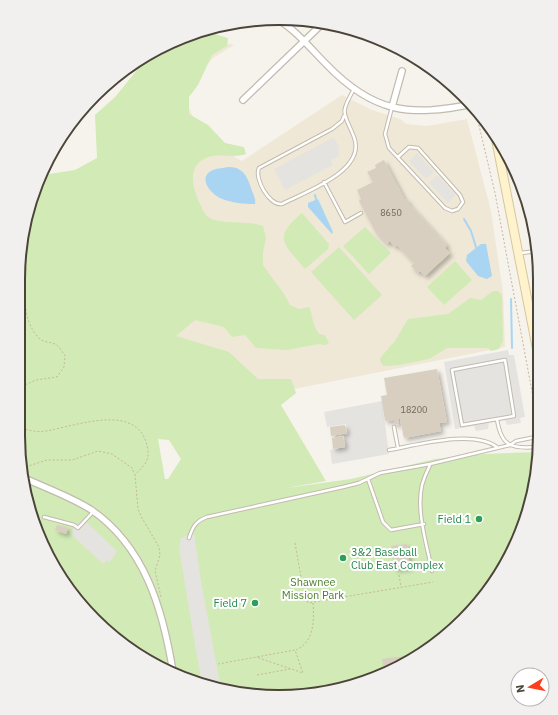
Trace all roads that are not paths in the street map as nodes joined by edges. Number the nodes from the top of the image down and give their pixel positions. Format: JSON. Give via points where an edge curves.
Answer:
{"nodes":[{"id":1,"x":285,"y":25,"type":"edge"},
{"id":2,"x":318,"y":28,"type":"edge"},
{"id":3,"x":305,"y":42,"type":"junction"},
{"id":4,"x":402,"y":71,"type":"dead end"},
{"id":5,"x":354,"y":89,"type":"junction"},
{"id":6,"x":243,"y":100,"type":"dead end"},
{"id":7,"x":464,"y":105,"type":"edge"},
{"id":8,"x":392,"y":107,"type":"junction"},
{"id":9,"x":344,"y":116,"type":"junction"},
{"id":10,"x":498,"y":151,"type":"edge"},
{"id":11,"x":398,"y":157,"type":"junction"},
{"id":12,"x":324,"y":182,"type":"junction"},
{"id":13,"x":361,"y":213,"type":"dead end"},
{"id":14,"x":531,"y":252,"type":"edge"},
{"id":15,"x":518,"y":254,"type":"junction"},
{"id":16,"x":533,"y":329,"type":"edge"},
{"id":17,"x":497,"y":419,"type":"junction"},
{"id":18,"x":394,"y":427,"type":"dead end"},
{"id":19,"x":533,"y":438,"type":"edge"},
{"id":20,"x":510,"y":445,"type":"junction"},
{"id":21,"x":532,"y":446,"type":"edge"},
{"id":22,"x":398,"y":448,"type":"junction"},
{"id":23,"x":498,"y":448,"type":"junction"},
{"id":24,"x":388,"y":450,"type":"dead end"},
{"id":25,"x":430,"y":464,"type":"junction"},
{"id":26,"x":368,"y":479,"type":"junction"},
{"id":27,"x":29,"y":480,"type":"edge"},
{"id":28,"x":93,"y":512,"type":"junction"},
{"id":29,"x":44,"y":517,"type":"dead end"},
{"id":30,"x":424,"y":524,"type":"junction"},
{"id":31,"x":189,"y":538,"type":"dead end"},
{"id":32,"x":432,"y":572,"type":"dead end"},
{"id":33,"x":172,"y":666,"type":"edge"}],
"edges":[{"from":1,"to":3,"type":"street"},
{"from":2,"to":3,"type":"street"},
{"from":3,"to":5,"type":"street","via":[[338,77]]},
{"from":3,"to":6,"type":"street"},
{"from":4,"to":8,"type":"street"},
{"from":5,"to":8,"type":"street"},
{"from":5,"to":9,"type":"lane","via":[[345,104]]},
{"from":7,"to":8,"type":"street","via":[[427,112]]},
{"from":8,"to":11,"type":"lane","via":[[386,139],[389,148]]},
{"from":9,"to":12,"type":"lane","via":[[354,138],[354,155],[345,170]]},
{"from":9,"to":12,"type":"lane","via":[[336,126],[263,164],[257,171],[270,200],[278,204]]},
{"from":10,"to":15,"type":"main road"},
{"from":11,"to":11,"type":"lane","via":[[445,208],[452,211],[462,206],[460,194],[418,148],[409,147]]},
{"from":12,"to":13,"type":"lane","via":[[345,222]]},
{"from":14,"to":15,"type":"lane"},
{"from":15,"to":16,"type":"main road"},
{"from":17,"to":17,"type":"lane","via":[[462,425],[452,370],[505,360],[514,416]]},
{"from":17,"to":20,"type":"lane","via":[[500,432]]},
{"from":18,"to":22,"type":"lane"},
{"from":19,"to":20,"type":"lane"},
{"from":20,"to":21,"type":"lane","via":[[517,448]]},
{"from":20,"to":23,"type":"lane"},
{"from":22,"to":23,"type":"lane","via":[[456,438],[492,443]]},
{"from":22,"to":24,"type":"lane"},
{"from":23,"to":25,"type":"lane"},
{"from":25,"to":26,"type":"lane","via":[[380,473]]},
{"from":25,"to":30,"type":"lane","via":[[422,484]]},
{"from":26,"to":30,"type":"lane","via":[[383,522],[391,530]]},
{"from":26,"to":31,"type":"lane","via":[[343,487],[207,516],[193,527]]},
{"from":27,"to":28,"type":"street"},
{"from":28,"to":29,"type":"lane","via":[[78,528]]},
{"from":28,"to":33,"type":"street","via":[[128,545],[148,577],[163,625]]},
{"from":30,"to":32,"type":"lane"}]}
